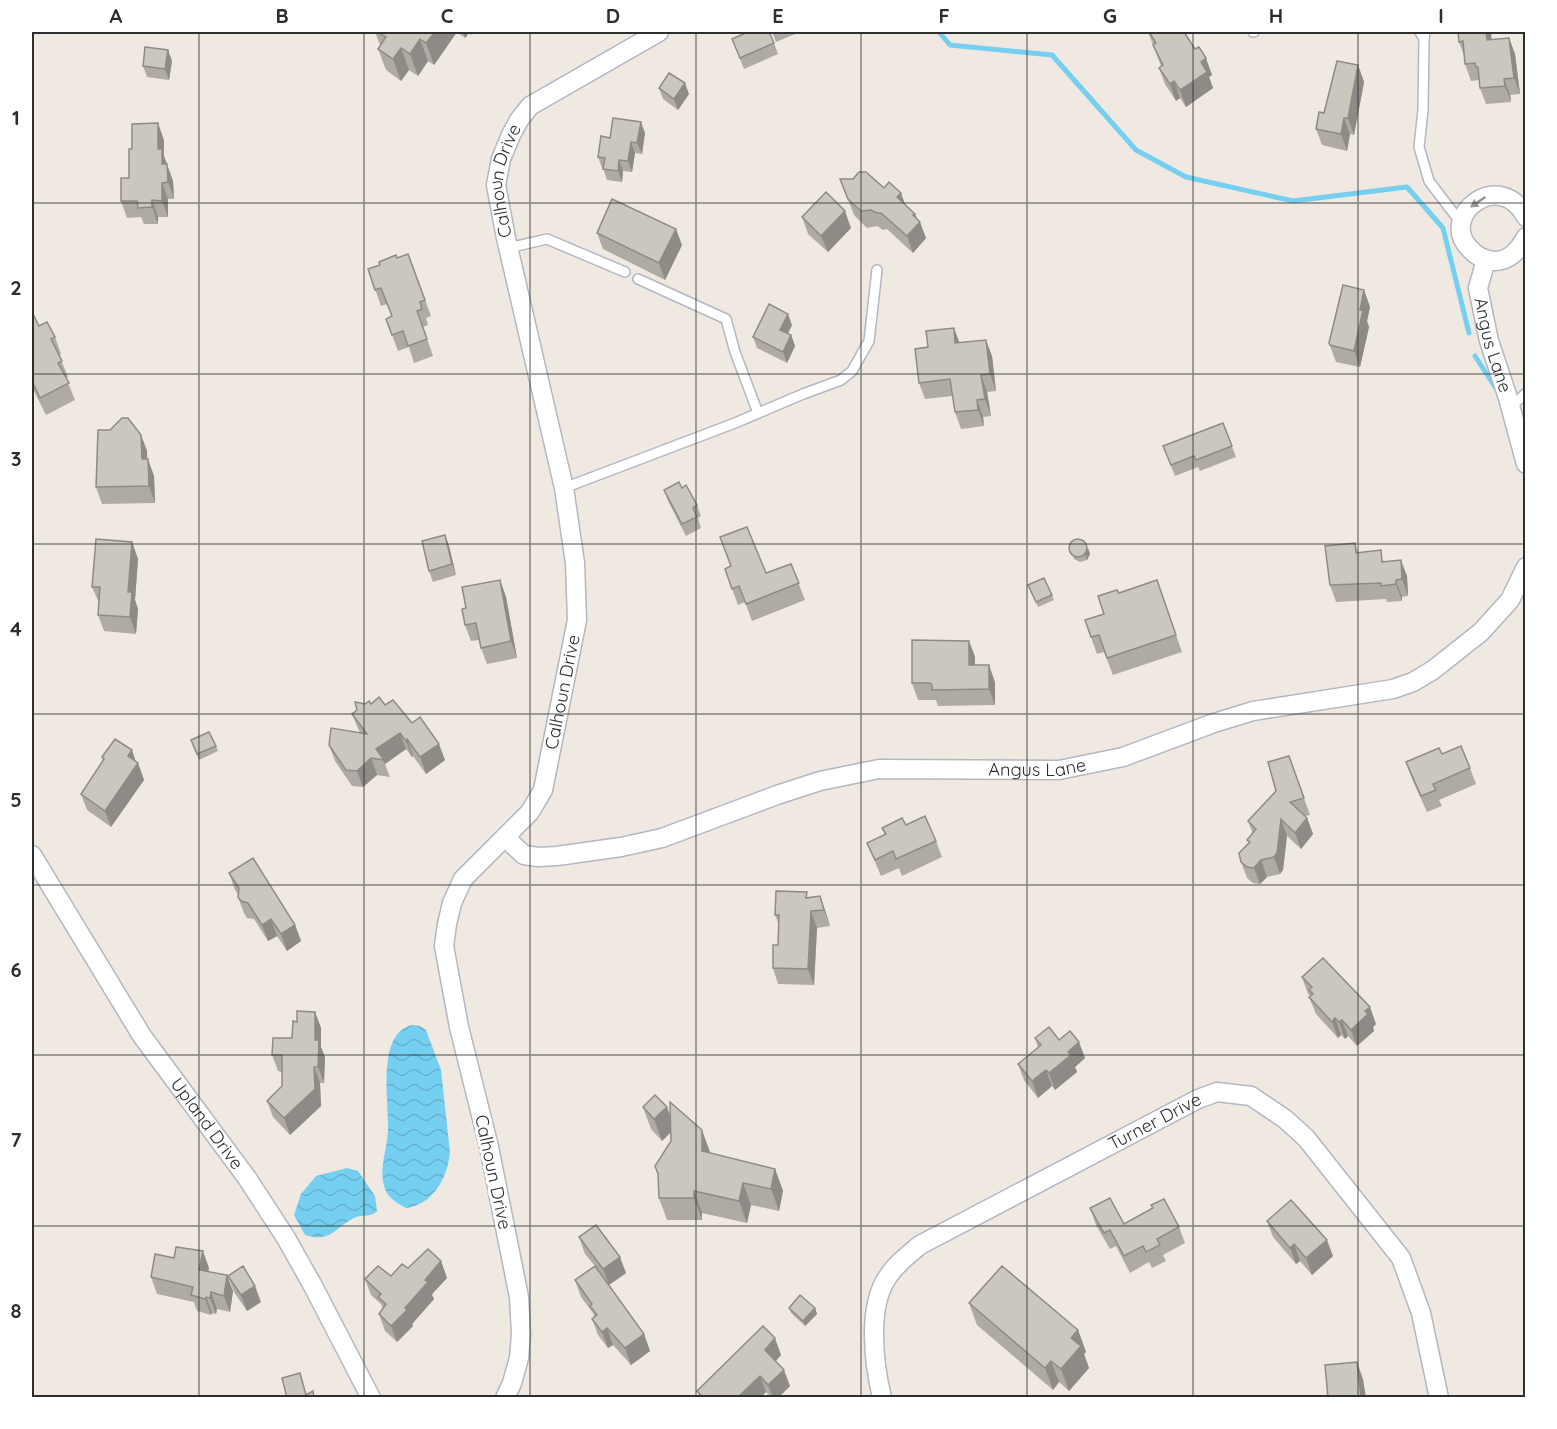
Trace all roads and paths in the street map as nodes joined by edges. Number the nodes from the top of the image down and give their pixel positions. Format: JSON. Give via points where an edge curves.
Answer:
{"nodes":[{"id":1,"x":659,"y":32,"type":"edge"},
{"id":2,"x":1423,"y":34,"type":"edge"},
{"id":3,"x":1526,"y":217,"type":"edge"},
{"id":4,"x":1461,"y":224,"type":"junction"},
{"id":5,"x":1526,"y":237,"type":"edge"},
{"id":6,"x":508,"y":248,"type":"junction"},
{"id":7,"x":1486,"y":260,"type":"junction"},
{"id":8,"x":877,"y":270,"type":"dead end"},
{"id":9,"x":625,"y":272,"type":"dead end"},
{"id":10,"x":638,"y":279,"type":"dead end"},
{"id":11,"x":1526,"y":393,"type":"edge"},
{"id":12,"x":1510,"y":408,"type":"junction"},
{"id":13,"x":758,"y":413,"type":"junction"},
{"id":14,"x":1526,"y":464,"type":"edge"},
{"id":15,"x":564,"y":488,"type":"junction"},
{"id":16,"x":1526,"y":567,"type":"edge"},
{"id":17,"x":507,"y":836,"type":"junction"},
{"id":18,"x":32,"y":855,"type":"edge"},
{"id":19,"x":371,"y":1398,"type":"edge"},
{"id":20,"x":505,"y":1398,"type":"edge"},
{"id":21,"x":882,"y":1398,"type":"edge"},
{"id":22,"x":1439,"y":1398,"type":"edge"}],
"edges":[{"from":1,"to":6,"type":"street","name":"Calhoun Drive","via":[[530,106],[519,120],[501,159],[496,185]]},
{"from":2,"to":4,"type":"lane","via":[[1419,147],[1429,181]]},
{"from":3,"to":4,"type":"street","one_way":true,"via":[[1509,198],[1486,196],[1476,200]]},
{"from":4,"to":7,"type":"street","via":[[1467,246]]},
{"from":5,"to":7,"type":"street","via":[[1507,258]]},
{"from":6,"to":9,"type":"lane","via":[[547,239]]},
{"from":6,"to":15,"type":"street","name":"Calhoun Drive"},
{"from":7,"to":12,"type":"street","name":"Angus Lane","via":[[1478,288],[1489,341]]},
{"from":8,"to":13,"type":"lane","via":[[869,341],[852,371],[841,380]]},
{"from":10,"to":13,"type":"lane","via":[[726,319]]},
{"from":11,"to":12,"type":"lane"},
{"from":12,"to":14,"type":"street","name":"Angus Lane"},
{"from":13,"to":15,"type":"lane"},
{"from":15,"to":17,"type":"street","name":"Calhoun Drive","via":[[578,594],[574,645],[543,789],[530,812]]},
{"from":16,"to":17,"type":"street","name":"Angus Lane","via":[[1510,600],[1481,632],[1433,670],[1393,689],[1253,711],[1123,757],[1059,770],[879,769],[849,774],[777,795],[662,838],[621,846],[538,857],[524,855]]},
{"from":17,"to":20,"type":"street","name":"Calhoun Drive","via":[[463,879],[450,913],[444,946],[519,1297],[519,1358]]},
{"from":18,"to":19,"type":"street","name":"Upland Drive","via":[[142,1036],[247,1178],[286,1238]]},
{"from":21,"to":22,"type":"street","name":"Turner Drive","via":[[875,1350],[878,1301],[886,1279],[904,1259],[920,1245],[1217,1092],[1251,1095],[1285,1119],[1305,1138],[1401,1258],[1420,1313]]}]}
